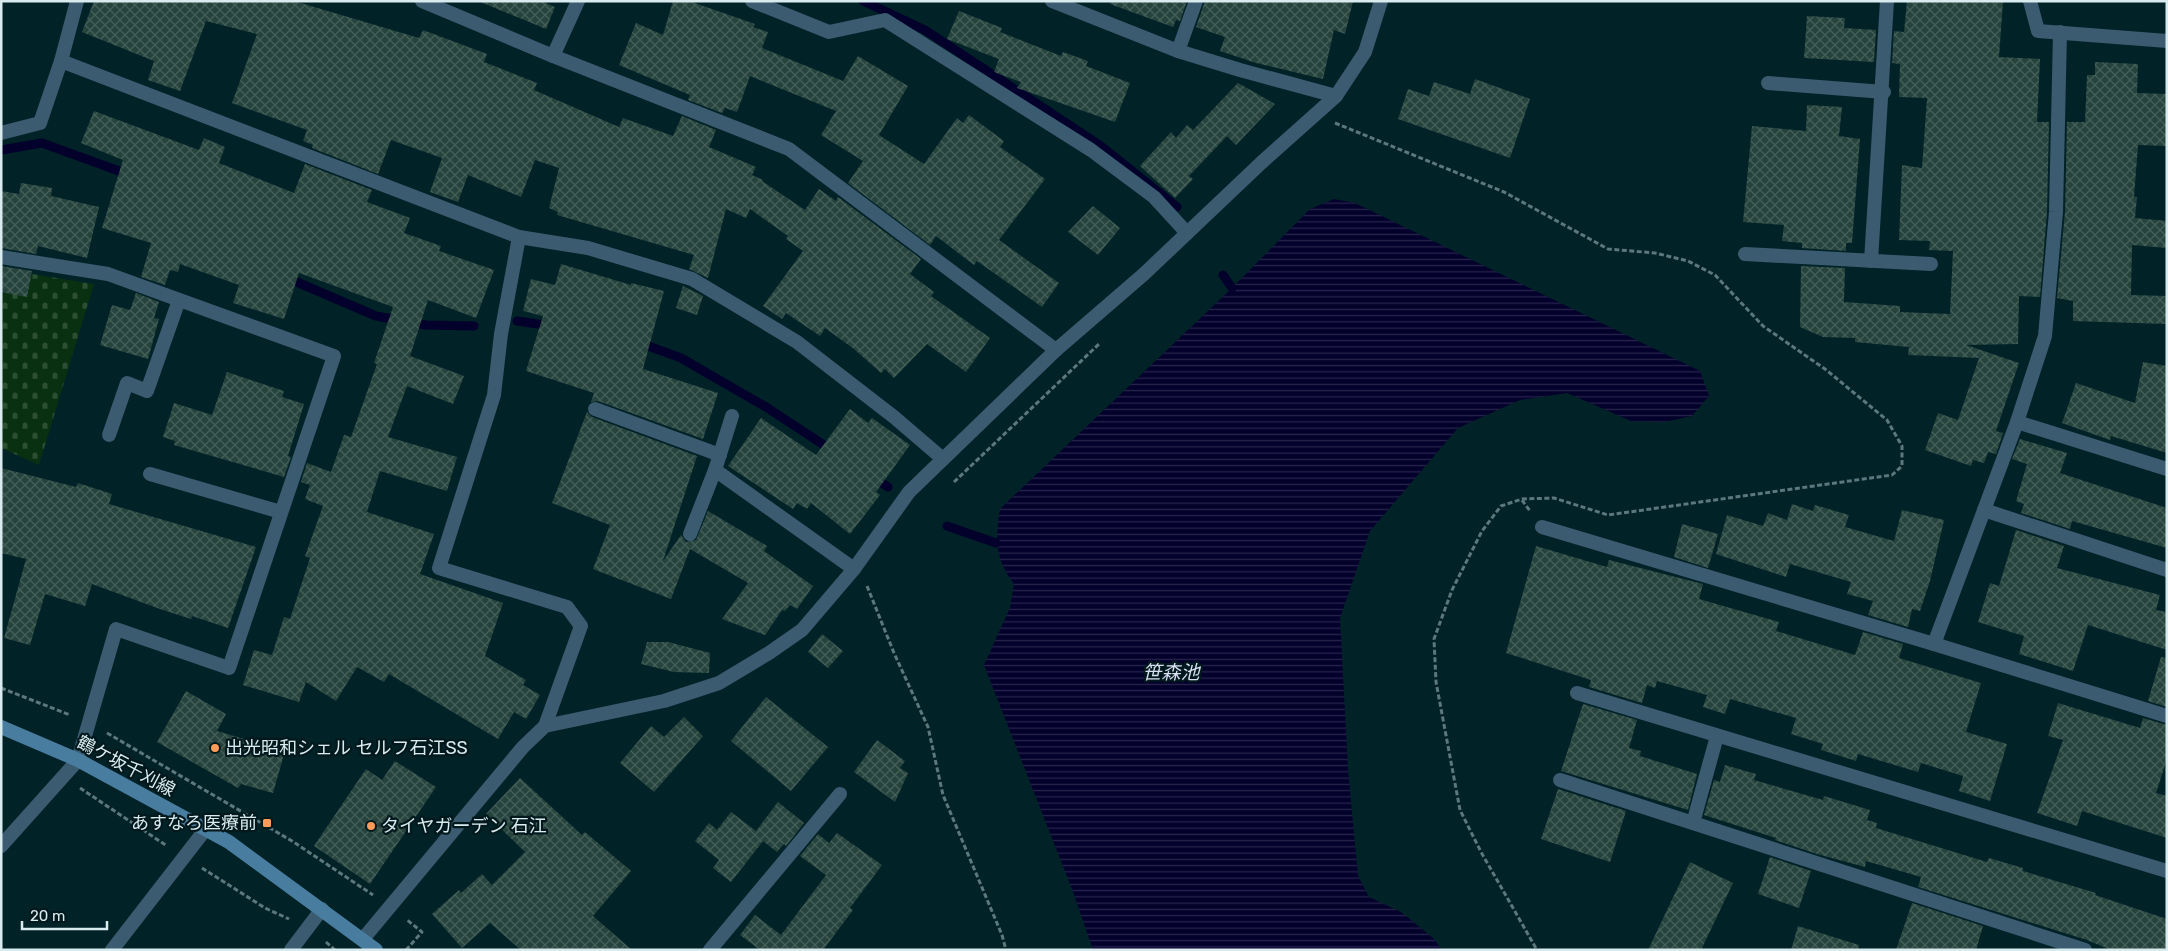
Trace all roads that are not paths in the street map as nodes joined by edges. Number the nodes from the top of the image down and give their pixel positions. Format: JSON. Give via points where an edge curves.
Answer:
{"nodes":[{"id":1,"x":77,"y":1,"type":"edge"},
{"id":2,"x":422,"y":1,"type":"edge"},
{"id":3,"x":578,"y":1,"type":"edge"},
{"id":4,"x":752,"y":1,"type":"edge"},
{"id":5,"x":1052,"y":1,"type":"edge"},
{"id":6,"x":1196,"y":1,"type":"edge"},
{"id":7,"x":1381,"y":1,"type":"edge"},
{"id":8,"x":1888,"y":1,"type":"edge"},
{"id":9,"x":2030,"y":1,"type":"edge"},
{"id":10,"x":2060,"y":32,"type":"junction"},
{"id":11,"x":2167,"y":41,"type":"edge"},
{"id":12,"x":1178,"y":51,"type":"junction"},
{"id":13,"x":553,"y":56,"type":"junction"},
{"id":14,"x":61,"y":61,"type":"junction"},
{"id":15,"x":1768,"y":83,"type":"dead end"},
{"id":16,"x":1884,"y":92,"type":"junction"},
{"id":17,"x":1336,"y":96,"type":"junction"},
{"id":18,"x":1,"y":133,"type":"edge"},
{"id":19,"x":1187,"y":233,"type":"junction"},
{"id":20,"x":519,"y":237,"type":"junction"},
{"id":21,"x":1745,"y":254,"type":"dead end"},
{"id":22,"x":1,"y":257,"type":"edge"},
{"id":23,"x":1872,"y":261,"type":"junction"},
{"id":24,"x":1931,"y":264,"type":"dead end"},
{"id":25,"x":179,"y":300,"type":"junction"},
{"id":26,"x":1056,"y":350,"type":"junction"},
{"id":27,"x":595,"y":409,"type":"dead end"},
{"id":28,"x":732,"y":416,"type":"dead end"},
{"id":29,"x":2017,"y":422,"type":"junction"},
{"id":30,"x":109,"y":435,"type":"dead end"},
{"id":31,"x":720,"y":455,"type":"junction"},
{"id":32,"x":943,"y":459,"type":"junction"},
{"id":33,"x":2167,"y":469,"type":"edge"},
{"id":34,"x":715,"y":470,"type":"junction"},
{"id":35,"x":150,"y":474,"type":"dead end"},
{"id":36,"x":1984,"y":510,"type":"junction"},
{"id":37,"x":282,"y":512,"type":"junction"},
{"id":38,"x":1542,"y":528,"type":"dead end"},
{"id":39,"x":690,"y":534,"type":"dead end"},
{"id":40,"x":854,"y":569,"type":"junction"},
{"id":41,"x":2167,"y":570,"type":"edge"},
{"id":42,"x":1934,"y":644,"type":"junction"},
{"id":43,"x":1577,"y":693,"type":"dead end"},
{"id":44,"x":2167,"y":716,"type":"edge"},
{"id":45,"x":545,"y":726,"type":"junction"},
{"id":46,"x":1,"y":727,"type":"edge"},
{"id":47,"x":1717,"y":736,"type":"junction"},
{"id":48,"x":78,"y":760,"type":"junction"},
{"id":49,"x":1560,"y":780,"type":"dead end"},
{"id":50,"x":840,"y":794,"type":"dead end"},
{"id":51,"x":1693,"y":823,"type":"junction"},
{"id":52,"x":205,"y":830,"type":"junction"},
{"id":53,"x":1,"y":846,"type":"edge"},
{"id":54,"x":2167,"y":871,"type":"edge"},
{"id":55,"x":322,"y":909,"type":"junction"},
{"id":56,"x":363,"y":939,"type":"junction"},
{"id":57,"x":112,"y":950,"type":"edge"},
{"id":58,"x":291,"y":950,"type":"edge"},
{"id":59,"x":376,"y":950,"type":"edge"},
{"id":60,"x":710,"y":950,"type":"edge"},
{"id":61,"x":2085,"y":950,"type":"edge"}],
"edges":[{"from":1,"to":14,"type":"street"},
{"from":2,"to":13,"type":"street"},
{"from":3,"to":13,"type":"street"},
{"from":4,"to":19,"type":"street","via":[[829,32],[885,20],[1091,150],[1154,197]]},
{"from":5,"to":12,"type":"street"},
{"from":6,"to":12,"type":"street"},
{"from":7,"to":17,"type":"street","via":[[1365,52]]},
{"from":8,"to":16,"type":"street"},
{"from":9,"to":10,"type":"street","via":[[2038,31]]},
{"from":10,"to":11,"type":"street"},
{"from":10,"to":29,"type":"street","via":[[2056,212],[2045,336]]},
{"from":12,"to":17,"type":"street"},
{"from":13,"to":26,"type":"street","via":[[789,149]]},
{"from":14,"to":18,"type":"street","via":[[40,123]]},
{"from":14,"to":20,"type":"street"},
{"from":15,"to":16,"type":"street"},
{"from":16,"to":23,"type":"street"},
{"from":17,"to":19,"type":"street"},
{"from":19,"to":26,"type":"street"},
{"from":20,"to":32,"type":"street","via":[[588,248],[692,279],[797,342]]},
{"from":20,"to":45,"type":"street","via":[[501,334],[494,395],[439,568],[567,607],[581,626]]},
{"from":21,"to":23,"type":"street"},
{"from":22,"to":25,"type":"street","via":[[108,274]]},
{"from":23,"to":24,"type":"street"},
{"from":25,"to":30,"type":"street","via":[[147,391],[127,383]]},
{"from":25,"to":37,"type":"street","via":[[334,356]]},
{"from":26,"to":32,"type":"street"},
{"from":27,"to":31,"type":"street"},
{"from":28,"to":31,"type":"street"},
{"from":29,"to":33,"type":"street"},
{"from":29,"to":36,"type":"street"},
{"from":31,"to":34,"type":"street"},
{"from":32,"to":40,"type":"street","via":[[909,492]]},
{"from":34,"to":39,"type":"street"},
{"from":34,"to":40,"type":"street"},
{"from":35,"to":37,"type":"street"},
{"from":36,"to":41,"type":"street"},
{"from":36,"to":42,"type":"street"},
{"from":37,"to":48,"type":"street","via":[[229,668],[116,629]]},
{"from":38,"to":42,"type":"street"},
{"from":40,"to":45,"type":"street","via":[[802,630],[718,683],[664,701]]},
{"from":42,"to":44,"type":"street"},
{"from":43,"to":47,"type":"street"},
{"from":45,"to":56,"type":"street","via":[[523,747]]},
{"from":46,"to":48,"type":"main road","name":"鶴ケ坂千刈線"},
{"from":47,"to":51,"type":"street"},
{"from":47,"to":54,"type":"street"},
{"from":48,"to":52,"type":"main road","name":"鶴ケ坂千刈線"},
{"from":48,"to":53,"type":"street"},
{"from":49,"to":51,"type":"street"},
{"from":50,"to":60,"type":"street"},
{"from":51,"to":61,"type":"street"},
{"from":52,"to":55,"type":"main road","name":"鶴ケ坂千刈線","via":[[229,842]]},
{"from":52,"to":57,"type":"street"},
{"from":55,"to":56,"type":"main road","name":"鶴ケ坂千刈線"},
{"from":55,"to":58,"type":"street"},
{"from":56,"to":59,"type":"main road","name":"鶴ケ坂千刈線"}]}
